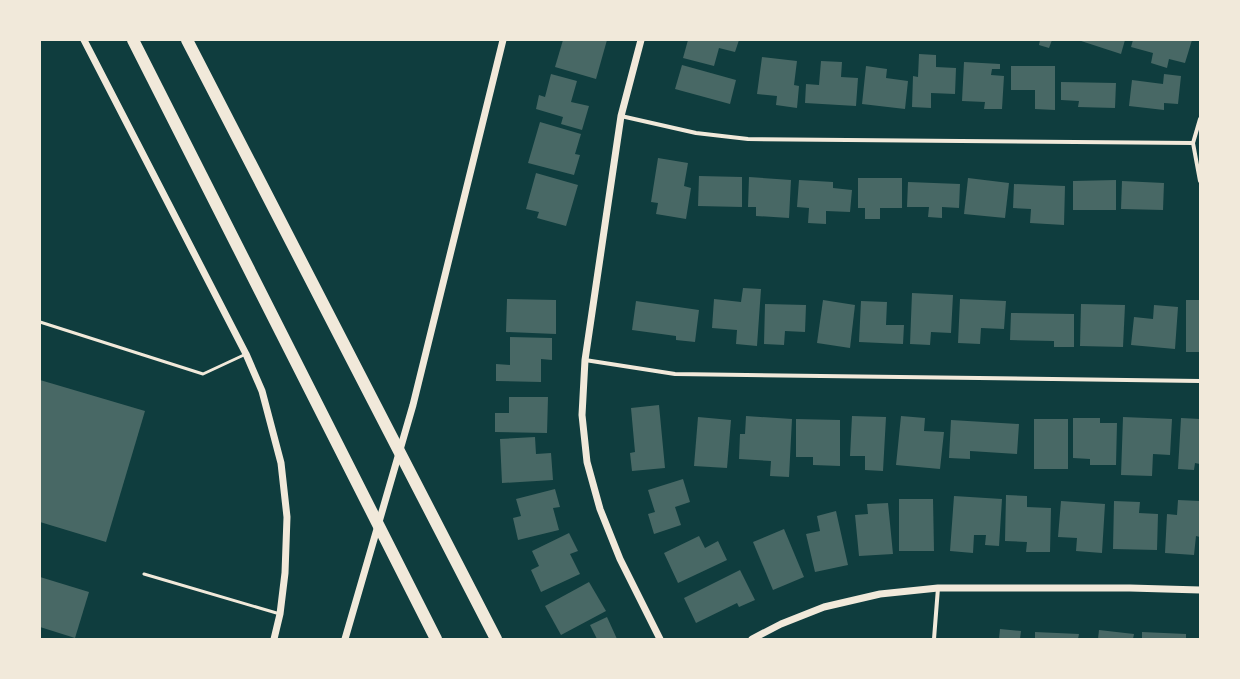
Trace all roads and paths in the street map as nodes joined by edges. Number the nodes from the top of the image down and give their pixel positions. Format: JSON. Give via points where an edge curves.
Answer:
{"nodes":[{"id":1,"x":84,"y":40,"type":"edge"},
{"id":2,"x":133,"y":40,"type":"edge"},
{"id":3,"x":187,"y":40,"type":"edge"},
{"id":4,"x":503,"y":40,"type":"edge"},
{"id":5,"x":641,"y":40,"type":"edge"},
{"id":6,"x":621,"y":116,"type":"junction"},
{"id":7,"x":1200,"y":119,"type":"edge"},
{"id":8,"x":1193,"y":143,"type":"junction"},
{"id":9,"x":1200,"y":181,"type":"edge"},
{"id":10,"x":40,"y":322,"type":"edge"},
{"id":11,"x":246,"y":354,"type":"junction"},
{"id":12,"x":585,"y":360,"type":"junction"},
{"id":13,"x":1200,"y":381,"type":"edge"},
{"id":14,"x":144,"y":574,"type":"dead end"},
{"id":15,"x":938,"y":588,"type":"junction"},
{"id":16,"x":1200,"y":590,"type":"edge"},
{"id":17,"x":280,"y":614,"type":"junction"},
{"id":18,"x":274,"y":639,"type":"edge"},
{"id":19,"x":345,"y":639,"type":"edge"},
{"id":20,"x":436,"y":639,"type":"edge"},
{"id":21,"x":496,"y":639,"type":"edge"},
{"id":22,"x":660,"y":639,"type":"edge"},
{"id":23,"x":752,"y":639,"type":"edge"},
{"id":24,"x":934,"y":639,"type":"edge"}],
"edges":[{"from":1,"to":11,"type":"street"},
{"from":2,"to":20,"type":"highway"},
{"from":3,"to":21,"type":"highway"},
{"from":4,"to":19,"type":"street","via":[[413,405]]},
{"from":5,"to":6,"type":"street"},
{"from":6,"to":8,"type":"street","via":[[696,133],[748,139]]},
{"from":6,"to":12,"type":"street"},
{"from":7,"to":8,"type":"street"},
{"from":8,"to":9,"type":"street"},
{"from":10,"to":11,"type":"lane","via":[[203,374]]},
{"from":11,"to":17,"type":"street","via":[[262,391],[281,463],[287,517],[285,573]]},
{"from":12,"to":13,"type":"street","via":[[675,374]]},
{"from":12,"to":22,"type":"street","via":[[582,415],[587,462],[600,509],[620,560]]},
{"from":14,"to":17,"type":"lane"},
{"from":15,"to":16,"type":"street"},
{"from":15,"to":23,"type":"street","via":[[880,594],[824,607]]},
{"from":15,"to":24,"type":"street"},
{"from":17,"to":18,"type":"street"}]}
